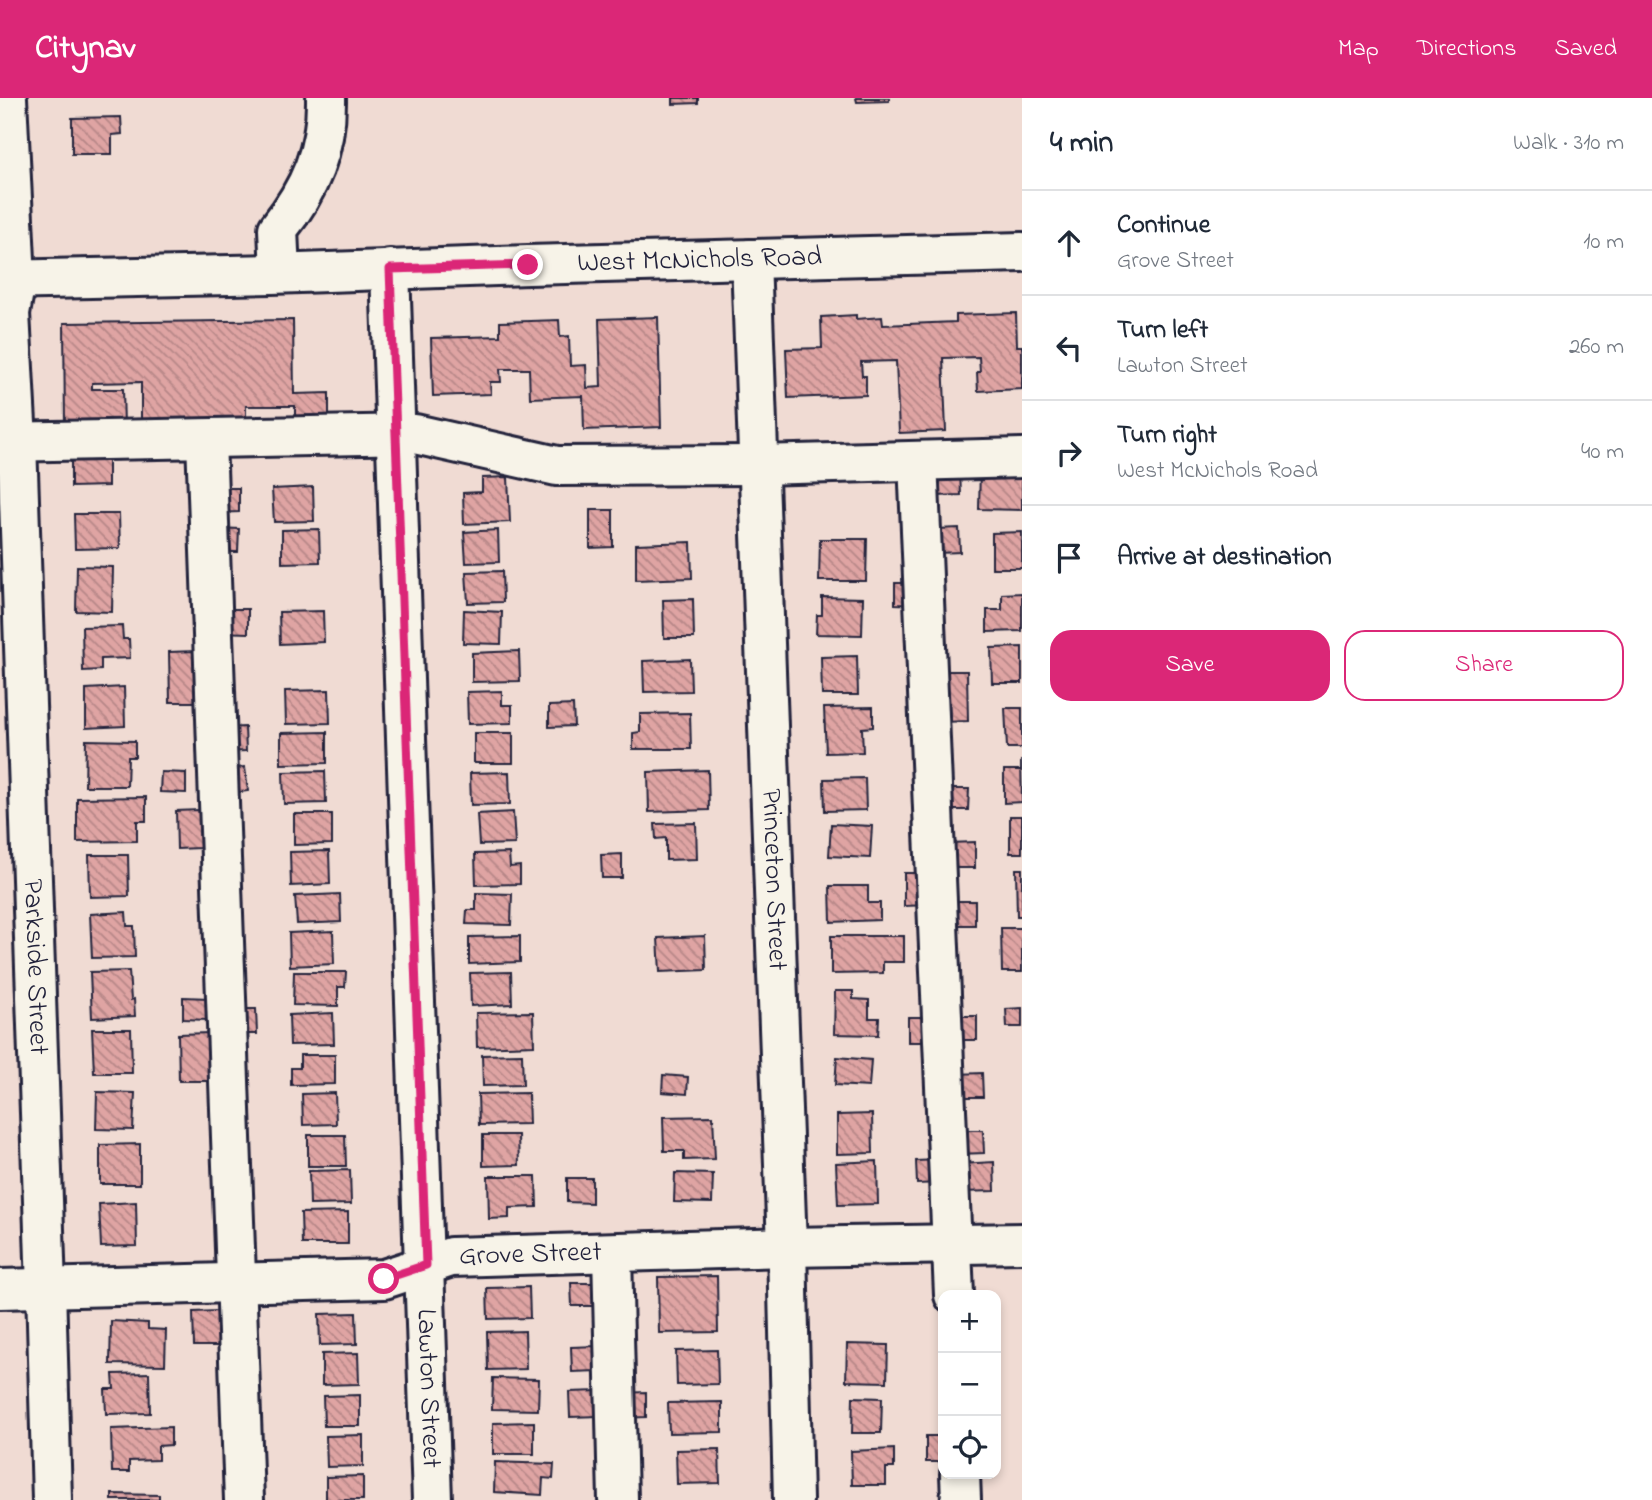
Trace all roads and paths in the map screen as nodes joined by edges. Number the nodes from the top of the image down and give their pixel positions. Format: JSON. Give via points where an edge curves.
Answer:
{"nodes":[{"id":1,"x":6,"y":98,"type":"edge"},
{"id":2,"x":326,"y":98,"type":"edge"},
{"id":3,"x":1022,"y":252,"type":"edge"},
{"id":4,"x":751,"y":259,"type":"junction"},
{"id":5,"x":390,"y":269,"type":"junction"},
{"id":6,"x":280,"y":273,"type":"junction"},
{"id":7,"x":8,"y":280,"type":"edge"},
{"id":8,"x":396,"y":436,"type":"junction"},
{"id":9,"x":206,"y":439,"type":"junction"},
{"id":10,"x":8,"y":442,"type":"edge"},
{"id":11,"x":1022,"y":458,"type":"edge"},
{"id":12,"x":918,"y":461,"type":"junction"},
{"id":13,"x":758,"y":465,"type":"junction"},
{"id":14,"x":1022,"y":1243,"type":"edge"},
{"id":15,"x":952,"y":1244,"type":"junction"},
{"id":16,"x":787,"y":1247,"type":"junction"},
{"id":17,"x":612,"y":1253,"type":"junction"},
{"id":18,"x":426,"y":1265,"type":"junction"},
{"id":19,"x":237,"y":1283,"type":"junction"},
{"id":20,"x":46,"y":1288,"type":"junction"},
{"id":21,"x":0,"y":1289,"type":"edge"},
{"id":22,"x":954,"y":1290,"type":"edge"},
{"id":23,"x":960,"y":1479,"type":"edge"},
{"id":24,"x":52,"y":1500,"type":"edge"},
{"id":25,"x":244,"y":1500,"type":"edge"},
{"id":26,"x":432,"y":1500,"type":"edge"},
{"id":27,"x":618,"y":1500,"type":"edge"},
{"id":28,"x":793,"y":1500,"type":"edge"},
{"id":29,"x":961,"y":1500,"type":"edge"}],
"edges":[{"from":1,"to":7,"type":"street","name":"Parkside Street"},
{"from":2,"to":6,"type":"street","via":[[324,137],[312,175],[278,229]]},
{"from":3,"to":4,"type":"street","name":"West McNichols Road"},
{"from":4,"to":5,"type":"street","name":"West McNichols Road"},
{"from":4,"to":13,"type":"street","name":"Princeton Street"},
{"from":5,"to":6,"type":"street","name":"West McNichols Road"},
{"from":5,"to":8,"type":"street","name":"Lawton Street"},
{"from":6,"to":7,"type":"street","name":"West McNichols Road"},
{"from":7,"to":10,"type":"street","name":"Parkside Street"},
{"from":8,"to":9,"type":"street"},
{"from":8,"to":13,"type":"street","via":[[415,434],[557,466]]},
{"from":8,"to":18,"type":"street","name":"Lawton Street"},
{"from":9,"to":10,"type":"street"},
{"from":9,"to":19,"type":"street"},
{"from":10,"to":20,"type":"street","name":"Parkside Street"},
{"from":11,"to":12,"type":"street"},
{"from":12,"to":13,"type":"street"},
{"from":12,"to":15,"type":"street"},
{"from":13,"to":16,"type":"street","name":"Princeton Street"},
{"from":14,"to":15,"type":"street","name":"Grove Street"},
{"from":15,"to":16,"type":"street","name":"Grove Street"},
{"from":15,"to":22,"type":"street"},
{"from":16,"to":17,"type":"street","name":"Grove Street"},
{"from":16,"to":28,"type":"street","name":"Princeton Street"},
{"from":17,"to":18,"type":"street","name":"Grove Street","via":[[451,1256]]},
{"from":17,"to":27,"type":"street"},
{"from":18,"to":19,"type":"street","name":"Grove Street","via":[[384,1279]]},
{"from":18,"to":26,"type":"street","name":"Lawton Street"},
{"from":19,"to":20,"type":"street","name":"Grove Street"},
{"from":19,"to":25,"type":"street"},
{"from":20,"to":21,"type":"street","name":"Grove Street"},
{"from":20,"to":24,"type":"street","name":"Parkside Street"},
{"from":23,"to":29,"type":"street"}]}
